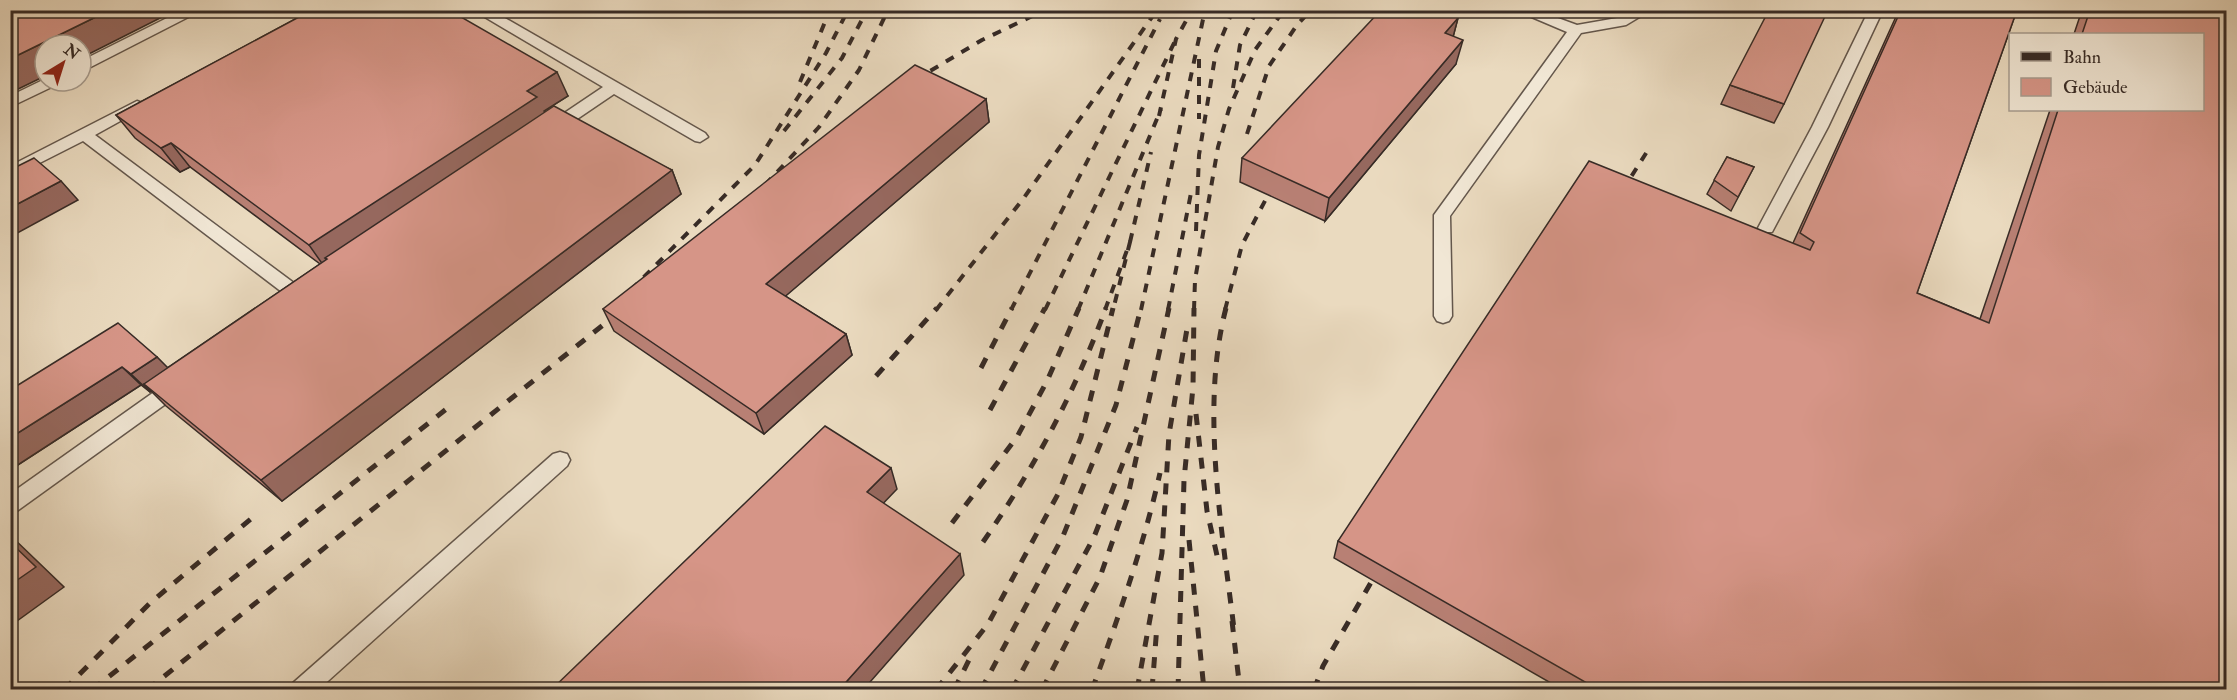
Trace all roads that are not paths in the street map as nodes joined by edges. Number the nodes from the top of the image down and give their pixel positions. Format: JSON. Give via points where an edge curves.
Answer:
{"nodes":[{"id":1,"x":195,"y":10,"type":"edge"},
{"id":2,"x":480,"y":10,"type":"edge"},
{"id":3,"x":1522,"y":10,"type":"edge"},
{"id":4,"x":1644,"y":10,"type":"edge"},
{"id":5,"x":1876,"y":10,"type":"edge"},
{"id":6,"x":1576,"y":30,"type":"junction"},
{"id":7,"x":93,"y":61,"type":"edge"},
{"id":8,"x":614,"y":87,"type":"junction"},
{"id":9,"x":33,"y":91,"type":"edge"},
{"id":10,"x":156,"y":97,"type":"edge"},
{"id":11,"x":10,"y":102,"type":"edge"},
{"id":12,"x":84,"y":134,"type":"junction"},
{"id":13,"x":700,"y":137,"type":"dead end"},
{"id":14,"x":536,"y":140,"type":"edge"},
{"id":15,"x":10,"y":173,"type":"edge"},
{"id":16,"x":1766,"y":228,"type":"dead end"},
{"id":17,"x":321,"y":284,"type":"edge"},
{"id":18,"x":301,"y":297,"type":"junction"},
{"id":19,"x":282,"y":311,"type":"edge"},
{"id":20,"x":1443,"y":316,"type":"dead end"},
{"id":21,"x":196,"y":372,"type":"edge"},
{"id":22,"x":560,"y":460,"type":"dead end"},
{"id":23,"x":10,"y":505,"type":"edge"},
{"id":24,"x":301,"y":690,"type":"edge"}],
"edges":[{"from":1,"to":7,"type":"lane"},
{"from":2,"to":8,"type":"lane"},
{"from":3,"to":6,"type":"lane"},
{"from":4,"to":6,"type":"lane","via":[[1621,22]]},
{"from":5,"to":16,"type":"lane"},
{"from":6,"to":20,"type":"lane","via":[[1442,214]]},
{"from":8,"to":13,"type":"lane"},
{"from":8,"to":14,"type":"lane"},
{"from":9,"to":11,"type":"lane"},
{"from":10,"to":12,"type":"lane"},
{"from":12,"to":15,"type":"lane"},
{"from":12,"to":18,"type":"lane"},
{"from":17,"to":18,"type":"lane"},
{"from":18,"to":19,"type":"lane"},
{"from":21,"to":23,"type":"lane"},
{"from":22,"to":24,"type":"lane"}]}
